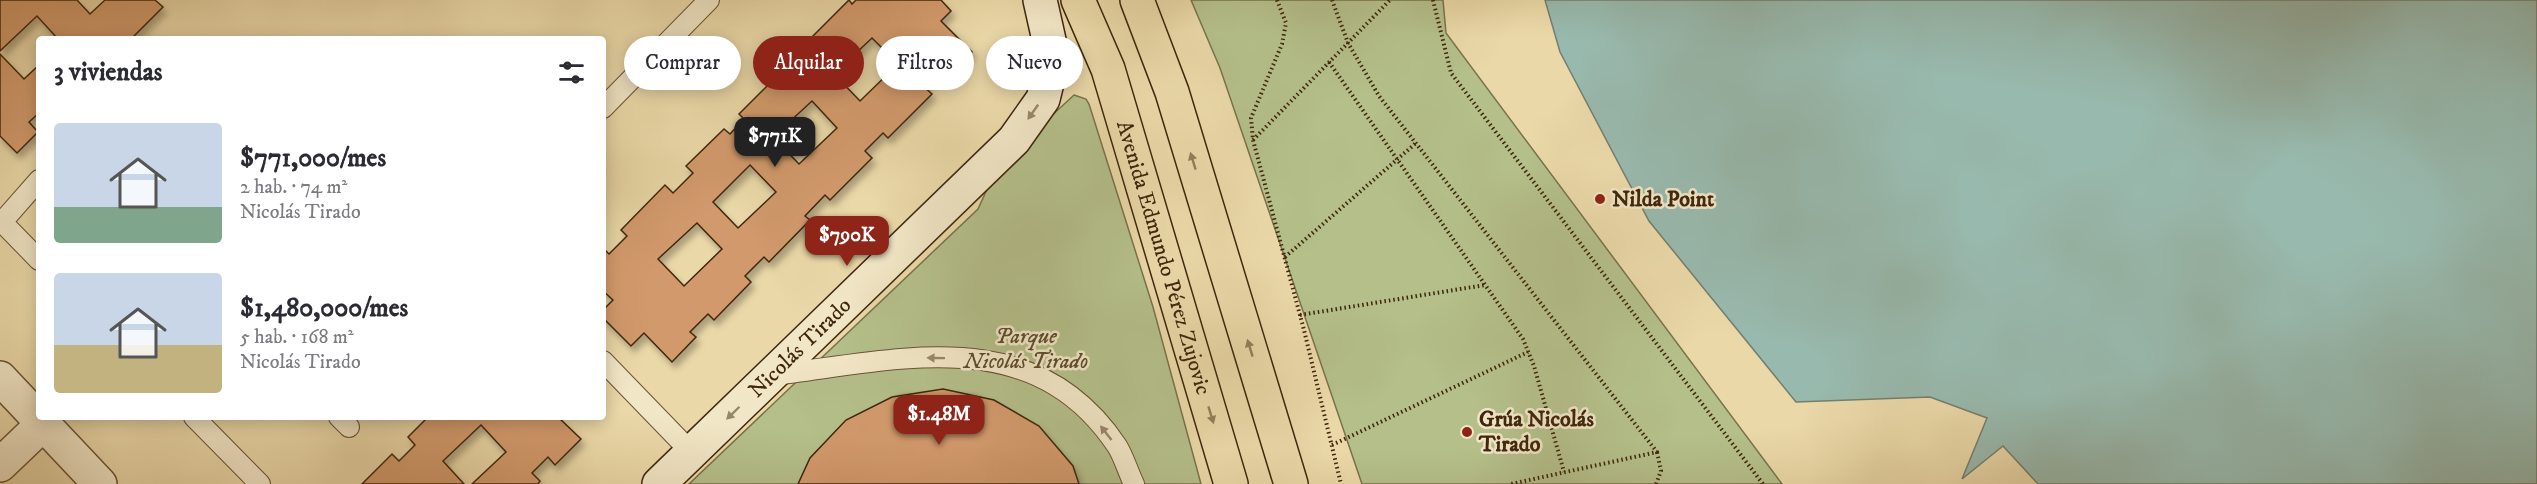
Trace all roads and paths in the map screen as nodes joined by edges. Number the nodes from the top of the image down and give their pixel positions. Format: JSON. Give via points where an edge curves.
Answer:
{"nodes":[{"id":1,"x":710,"y":0,"type":"edge"},
{"id":2,"x":1040,"y":0,"type":"edge"},
{"id":3,"x":1078,"y":0,"type":"edge"},
{"id":4,"x":1137,"y":0,"type":"edge"},
{"id":5,"x":1277,"y":0,"type":"edge"},
{"id":6,"x":1332,"y":0,"type":"edge"},
{"id":7,"x":1390,"y":0,"type":"edge"},
{"id":8,"x":1433,"y":0,"type":"edge"},
{"id":9,"x":1348,"y":43,"type":"junction"},
{"id":10,"x":1329,"y":62,"type":"junction"},
{"id":11,"x":606,"y":105,"type":"edge"},
{"id":12,"x":1253,"y":140,"type":"junction"},
{"id":13,"x":1416,"y":143,"type":"junction"},
{"id":14,"x":1398,"y":159,"type":"junction"},
{"id":15,"x":36,"y":183,"type":"edge"},
{"id":16,"x":1,"y":221,"type":"edge"},
{"id":17,"x":36,"y":257,"type":"edge"},
{"id":18,"x":1285,"y":257,"type":"junction"},
{"id":19,"x":1485,"y":285,"type":"junction"},
{"id":20,"x":1300,"y":315,"type":"junction"},
{"id":21,"x":1528,"y":352,"type":"junction"},
{"id":22,"x":606,"y":364,"type":"edge"},
{"id":23,"x":772,"y":375,"type":"junction"},
{"id":24,"x":0,"y":378,"type":"edge"},
{"id":25,"x":36,"y":417,"type":"edge"},
{"id":26,"x":39,"y":420,"type":"edge"},
{"id":27,"x":197,"y":420,"type":"edge"},
{"id":28,"x":43,"y":424,"type":"junction"},
{"id":29,"x":1332,"y":445,"type":"junction"},
{"id":30,"x":1657,"y":452,"type":"junction"},
{"id":31,"x":692,"y":453,"type":"junction"},
{"id":32,"x":0,"y":465,"type":"edge"},
{"id":33,"x":1564,"y":472,"type":"junction"},
{"id":34,"x":100,"y":484,"type":"edge"},
{"id":35,"x":260,"y":484,"type":"edge"},
{"id":36,"x":659,"y":484,"type":"edge"},
{"id":37,"x":1134,"y":484,"type":"edge"},
{"id":38,"x":1232,"y":484,"type":"edge"},
{"id":39,"x":1291,"y":484,"type":"edge"},
{"id":40,"x":1341,"y":484,"type":"edge"},
{"id":41,"x":1511,"y":484,"type":"edge"},
{"id":42,"x":1656,"y":484,"type":"edge"},
{"id":43,"x":1763,"y":484,"type":"edge"}],
"edges":[{"from":1,"to":11,"type":"lane"},
{"from":2,"to":23,"type":"main road","name":"Nicolás Tirado","one_way":true,"via":[[1053,58],[1043,99],[1014,140]]},
{"from":3,"to":38,"type":"highway","name":"Avenida Edmundo Pérez Zujovic","one_way":true,"via":[[1108,69]]},
{"from":39,"to":4,"type":"highway","one_way":true,"via":[[1172,92]]},
{"from":5,"to":12,"type":"path","via":[[1286,23],[1282,44],[1251,118]]},
{"from":6,"to":9,"type":"path"},
{"from":7,"to":9,"type":"path"},
{"from":8,"to":43,"type":"path","via":[[1451,73]]},
{"from":9,"to":10,"type":"path"},
{"from":9,"to":13,"type":"path","via":[[1379,96]]},
{"from":10,"to":12,"type":"path"},
{"from":10,"to":14,"type":"path"},
{"from":12,"to":18,"type":"path"},
{"from":13,"to":14,"type":"path"},
{"from":13,"to":30,"type":"path"},
{"from":14,"to":18,"type":"path"},
{"from":14,"to":19,"type":"path"},
{"from":15,"to":16,"type":"lane"},
{"from":16,"to":17,"type":"lane"},
{"from":18,"to":20,"type":"path"},
{"from":19,"to":20,"type":"path"},
{"from":19,"to":21,"type":"path"},
{"from":20,"to":29,"type":"path"},
{"from":21,"to":29,"type":"path"},
{"from":21,"to":33,"type":"path"},
{"from":22,"to":31,"type":"lane"},
{"from":23,"to":31,"type":"main road","name":"Nicolás Tirado","one_way":true},
{"from":37,"to":23,"type":"lane","one_way":true,"via":[[1118,448],[1088,408],[1041,376],[981,358],[921,357]]},
{"from":24,"to":25,"type":"main road"},
{"from":26,"to":28,"type":"main road"},
{"from":27,"to":35,"type":"lane"},
{"from":28,"to":32,"type":"main road"},
{"from":28,"to":34,"type":"main road"},
{"from":29,"to":40,"type":"path"},
{"from":30,"to":33,"type":"path"},
{"from":30,"to":42,"type":"path","via":[[1660,471]]},
{"from":31,"to":36,"type":"main road","name":"Nicolás Tirado"},
{"from":33,"to":41,"type":"path"}]}
